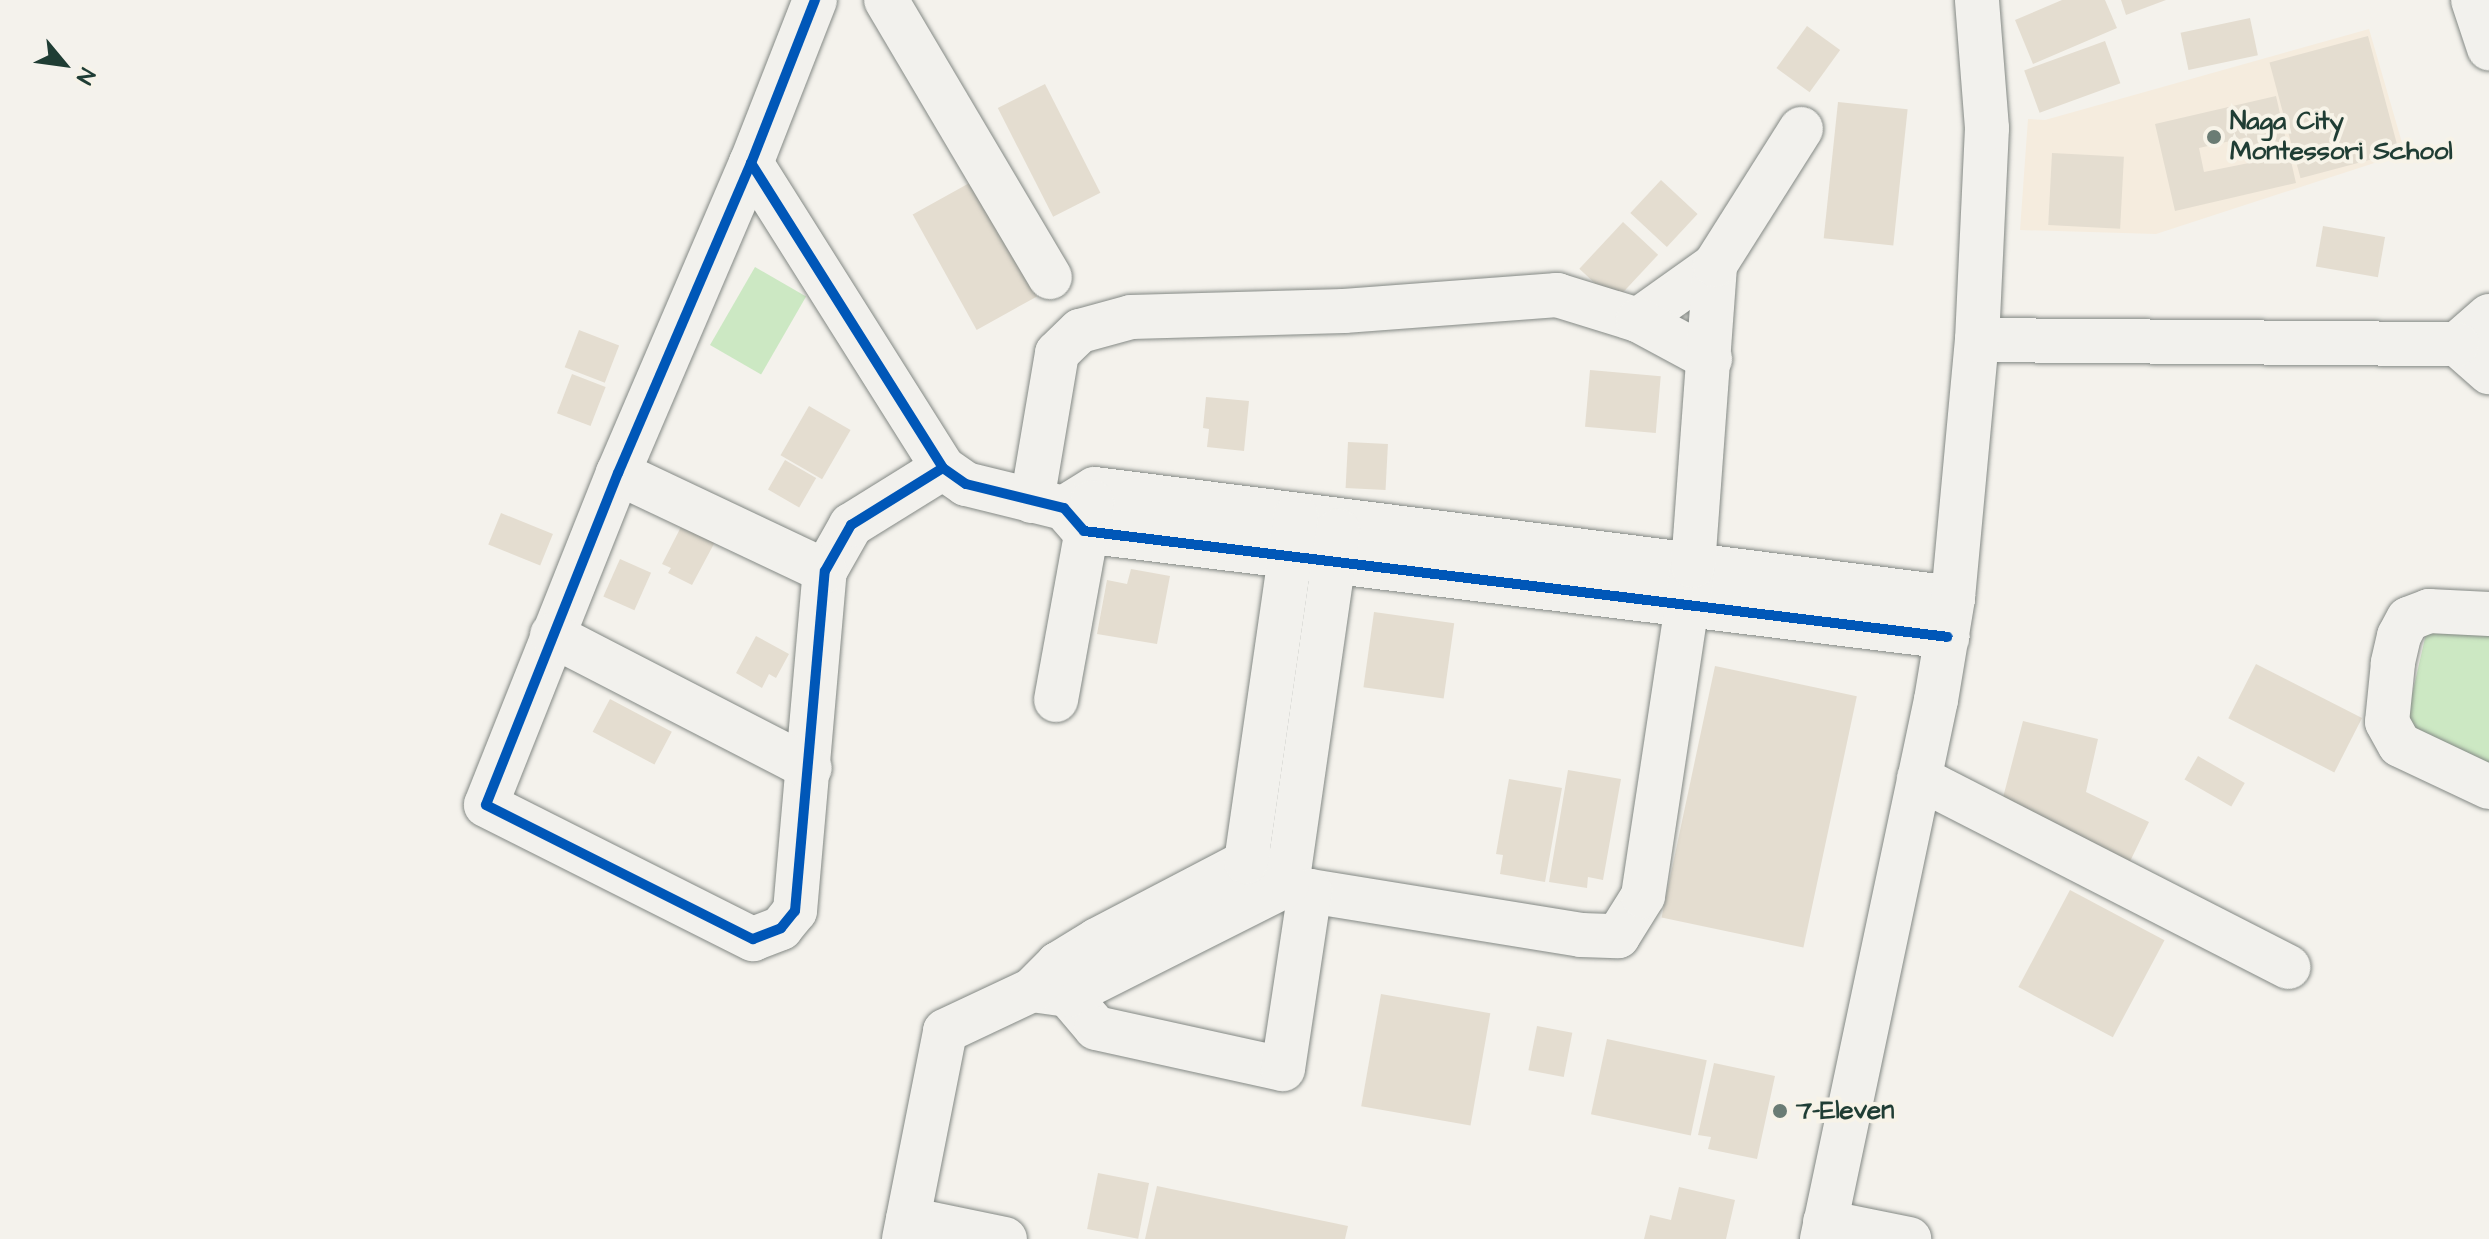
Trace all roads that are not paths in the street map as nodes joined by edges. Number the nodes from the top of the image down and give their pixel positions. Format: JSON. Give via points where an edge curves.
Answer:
{"nodes":[{"id":1,"x":815,"y":0,"type":"edge"},
{"id":2,"x":886,"y":0,"type":"edge"},
{"id":3,"x":1977,"y":0,"type":"edge"},
{"id":4,"x":2473,"y":0,"type":"edge"},
{"id":5,"x":2489,"y":45,"type":"edge"},
{"id":6,"x":1801,"y":129,"type":"dead end"},
{"id":7,"x":751,"y":163,"type":"junction"},
{"id":8,"x":1715,"y":265,"type":"junction"},
{"id":9,"x":1050,"y":277,"type":"dead end"},
{"id":10,"x":2489,"y":316,"type":"edge"},
{"id":11,"x":1638,"y":320,"type":"junction"},
{"id":12,"x":1977,"y":340,"type":"junction"},
{"id":13,"x":2473,"y":358,"type":"edge"},
{"id":14,"x":1710,"y":359,"type":"junction"},
{"id":15,"x":618,"y":473,"type":"junction"},
{"id":16,"x":954,"y":476,"type":"junction"},
{"id":17,"x":1056,"y":505,"type":"junction"},
{"id":18,"x":1340,"y":519,"type":"junction"},
{"id":19,"x":1293,"y":536,"type":"junction"},
{"id":20,"x":1334,"y":562,"type":"junction"},
{"id":21,"x":825,"y":571,"type":"junction"},
{"id":22,"x":1689,"y":585,"type":"junction"},
{"id":23,"x":2489,"y":614,"type":"edge"},
{"id":24,"x":1950,"y":617,"type":"junction"},
{"id":25,"x":552,"y":635,"type":"junction"},
{"id":26,"x":1056,"y":700,"type":"dead end"},
{"id":27,"x":810,"y":768,"type":"junction"},
{"id":28,"x":1919,"y":778,"type":"junction"},
{"id":29,"x":2489,"y":787,"type":"edge"},
{"id":30,"x":1246,"y":862,"type":"junction"},
{"id":31,"x":1298,"y":888,"type":"junction"},
{"id":32,"x":2289,"y":967,"type":"dead end"},
{"id":33,"x":1053,"y":983,"type":"junction"},
{"id":34,"x":906,"y":1229,"type":"edge"},
{"id":35,"x":1823,"y":1230,"type":"edge"},
{"id":36,"x":1005,"y":1239,"type":"edge"},
{"id":37,"x":1909,"y":1239,"type":"edge"}],
"edges":[{"from":1,"to":7,"type":"street"},
{"from":2,"to":9,"type":"street"},
{"from":3,"to":12,"type":"street","via":[[1987,128]]},
{"from":4,"to":5,"type":"street"},
{"from":6,"to":8,"type":"street"},
{"from":7,"to":15,"type":"street"},
{"from":7,"to":16,"type":"street"},
{"from":8,"to":11,"type":"street"},
{"from":8,"to":14,"type":"street"},
{"from":10,"to":13,"type":"street"},
{"from":11,"to":14,"type":"street"},
{"from":11,"to":17,"type":"street","via":[[1557,295],[1344,311],[1131,317],[1080,331],[1057,353]]},
{"from":12,"to":13,"type":"street"},
{"from":12,"to":24,"type":"street"},
{"from":14,"to":22,"type":"street"},
{"from":15,"to":21,"type":"street"},
{"from":15,"to":25,"type":"street"},
{"from":16,"to":17,"type":"street"},
{"from":16,"to":21,"type":"street","via":[[851,525]]},
{"from":17,"to":19,"type":"street"},
{"from":17,"to":26,"type":"street"},
{"from":18,"to":19,"type":"street"},
{"from":18,"to":20,"type":"street"},
{"from":18,"to":22,"type":"street"},
{"from":19,"to":20,"type":"street"},
{"from":19,"to":30,"type":"street"},
{"from":20,"to":22,"type":"street"},
{"from":20,"to":31,"type":"street"},
{"from":21,"to":27,"type":"street"},
{"from":22,"to":24,"type":"street"},
{"from":22,"to":31,"type":"street","via":[[1643,896],[1618,936],[1581,935]]},
{"from":23,"to":29,"type":"street","via":[[2429,611],[2408,619],[2393,663],[2387,722],[2400,745]]},
{"from":24,"to":28,"type":"street"},
{"from":25,"to":27,"type":"street"},
{"from":25,"to":27,"type":"street","via":[[486,805],[753,939],[781,928],[795,911]]},
{"from":28,"to":32,"type":"street"},
{"from":28,"to":35,"type":"street"},
{"from":30,"to":31,"type":"street"},
{"from":30,"to":33,"type":"street"},
{"from":31,"to":33,"type":"street"},
{"from":31,"to":33,"type":"street","via":[[1283,1069],[1096,1028]]},
{"from":33,"to":34,"type":"street","via":[[945,1031]]},
{"from":34,"to":36,"type":"street"},
{"from":35,"to":37,"type":"street"}]}
